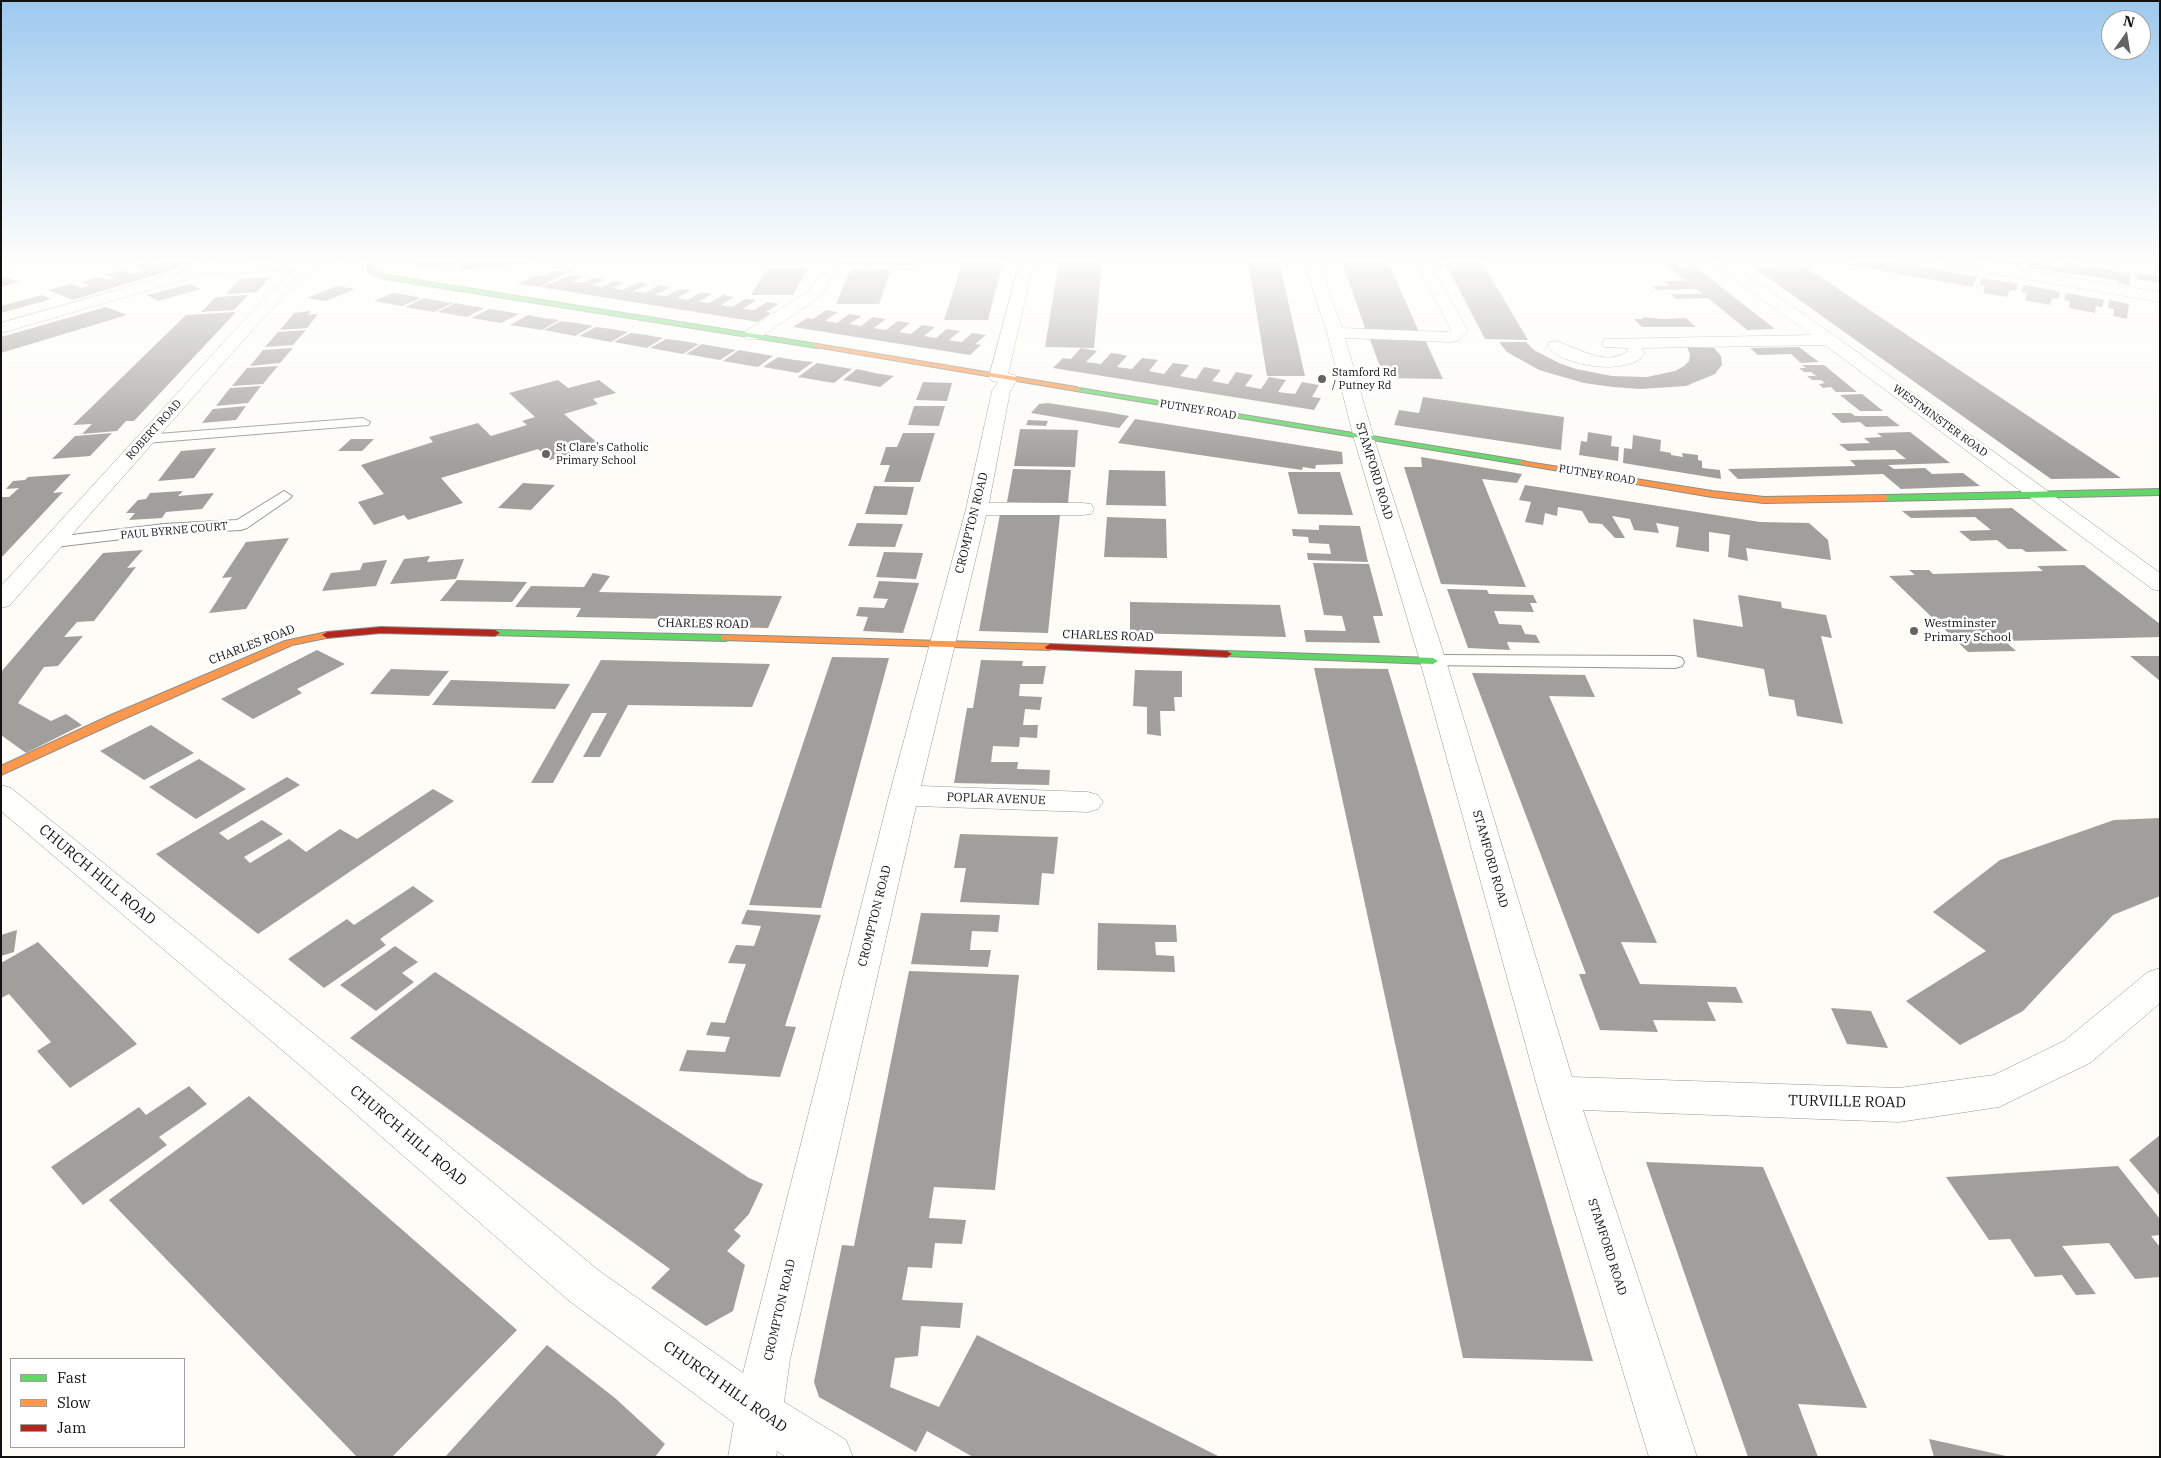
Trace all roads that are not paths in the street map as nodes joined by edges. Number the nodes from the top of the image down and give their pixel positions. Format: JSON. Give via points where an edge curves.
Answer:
{"nodes":[{"id":1,"x":245,"y":329,"type":"edge"},
{"id":2,"x":714,"y":329,"type":"edge"},
{"id":3,"x":762,"y":329,"type":"edge"},
{"id":4,"x":1014,"y":329,"type":"edge"},
{"id":5,"x":1333,"y":329,"type":"edge"},
{"id":6,"x":1459,"y":329,"type":"edge"},
{"id":7,"x":1814,"y":329,"type":"edge"},
{"id":8,"x":1335,"y":334,"type":"junction"},
{"id":9,"x":752,"y":335,"type":"junction"},
{"id":10,"x":1829,"y":340,"type":"junction"},
{"id":11,"x":1610,"y":343,"type":"dead end"},
{"id":12,"x":1634,"y":344,"type":"junction"},
{"id":13,"x":1555,"y":346,"type":"dead end"},
{"id":14,"x":1004,"y":378,"type":"junction"},
{"id":15,"x":363,"y":422,"type":"dead end"},
{"id":16,"x":1365,"y":437,"type":"junction"},
{"id":17,"x":145,"y":439,"type":"junction"},
{"id":18,"x":2160,"y":492,"type":"edge"},
{"id":19,"x":2040,"y":495,"type":"junction"},
{"id":20,"x":284,"y":496,"type":"dead end"},
{"id":21,"x":977,"y":509,"type":"junction"},
{"id":22,"x":1083,"y":510,"type":"dead end"},
{"id":23,"x":55,"y":542,"type":"junction"},
{"id":24,"x":2160,"y":584,"type":"edge"},
{"id":25,"x":1,"y":601,"type":"edge"},
{"id":26,"x":942,"y":644,"type":"junction"},
{"id":27,"x":1433,"y":661,"type":"junction"},
{"id":28,"x":1675,"y":662,"type":"dead end"},
{"id":29,"x":1,"y":771,"type":"edge"},
{"id":30,"x":1,"y":795,"type":"edge"},
{"id":31,"x":904,"y":796,"type":"junction"},
{"id":32,"x":1088,"y":802,"type":"dead end"},
{"id":33,"x":2160,"y":982,"type":"edge"},
{"id":34,"x":1558,"y":1094,"type":"junction"},
{"id":35,"x":758,"y":1412,"type":"junction"},
{"id":36,"x":752,"y":1457,"type":"edge"},
{"id":37,"x":829,"y":1457,"type":"edge"},
{"id":38,"x":1673,"y":1457,"type":"edge"}],
"edges":[{"from":1,"to":17,"type":"street","name":"ROBERT ROAD"},
{"from":2,"to":9,"type":"street","name":"PUTNEY ROAD"},
{"from":3,"to":9,"type":"street"},
{"from":4,"to":14,"type":"street","name":"CROMPTON ROAD"},
{"from":5,"to":8,"type":"street","name":"STAMFORD ROAD"},
{"from":6,"to":8,"type":"street","via":[[1452,337]]},
{"from":7,"to":10,"type":"street","name":"WESTMINSTER ROAD"},
{"from":8,"to":16,"type":"street","name":"STAMFORD ROAD"},
{"from":9,"to":14,"type":"street","name":"PUTNEY ROAD"},
{"from":10,"to":12,"type":"street"},
{"from":10,"to":19,"type":"street","name":"WESTMINSTER ROAD"},
{"from":11,"to":12,"type":"street"},
{"from":12,"to":13,"type":"street","via":[[1636,354],[1629,361],[1603,362],[1574,356]]},
{"from":14,"to":16,"type":"street","name":"PUTNEY ROAD"},
{"from":14,"to":21,"type":"street","name":"CROMPTON ROAD"},
{"from":15,"to":17,"type":"lane"},
{"from":16,"to":19,"type":"street","name":"PUTNEY ROAD","via":[[1764,500]]},
{"from":16,"to":27,"type":"street","name":"STAMFORD ROAD"},
{"from":17,"to":23,"type":"street","name":"ROBERT ROAD"},
{"from":18,"to":19,"type":"street","name":"PUTNEY ROAD"},
{"from":19,"to":24,"type":"street","name":"WESTMINSTER ROAD"},
{"from":20,"to":23,"type":"lane","name":"PAUL BYRNE COURT","via":[[241,525],[164,529]]},
{"from":21,"to":22,"type":"street"},
{"from":21,"to":26,"type":"street","name":"CROMPTON ROAD"},
{"from":23,"to":25,"type":"street","name":"ROBERT ROAD"},
{"from":26,"to":27,"type":"street","name":"CHARLES ROAD"},
{"from":26,"to":29,"type":"street","name":"CHARLES ROAD","via":[[381,630],[334,633],[289,643],[221,671]]},
{"from":26,"to":31,"type":"street","name":"CROMPTON ROAD"},
{"from":27,"to":28,"type":"lane"},
{"from":27,"to":34,"type":"street","name":"STAMFORD ROAD"},
{"from":30,"to":35,"type":"street","name":"CHURCH HILL ROAD","via":[[583,1285]]},
{"from":31,"to":32,"type":"street","name":"POPLAR AVENUE"},
{"from":31,"to":35,"type":"street","name":"CROMPTON ROAD"},
{"from":33,"to":34,"type":"street","name":"TURVILLE ROAD","via":[[2077,1052],[1999,1091],[1899,1105]]},
{"from":34,"to":38,"type":"street","name":"STAMFORD ROAD"},
{"from":35,"to":36,"type":"street","name":"CROMPTON ROAD"},
{"from":35,"to":37,"type":"street","name":"CHURCH HILL ROAD"}]}
